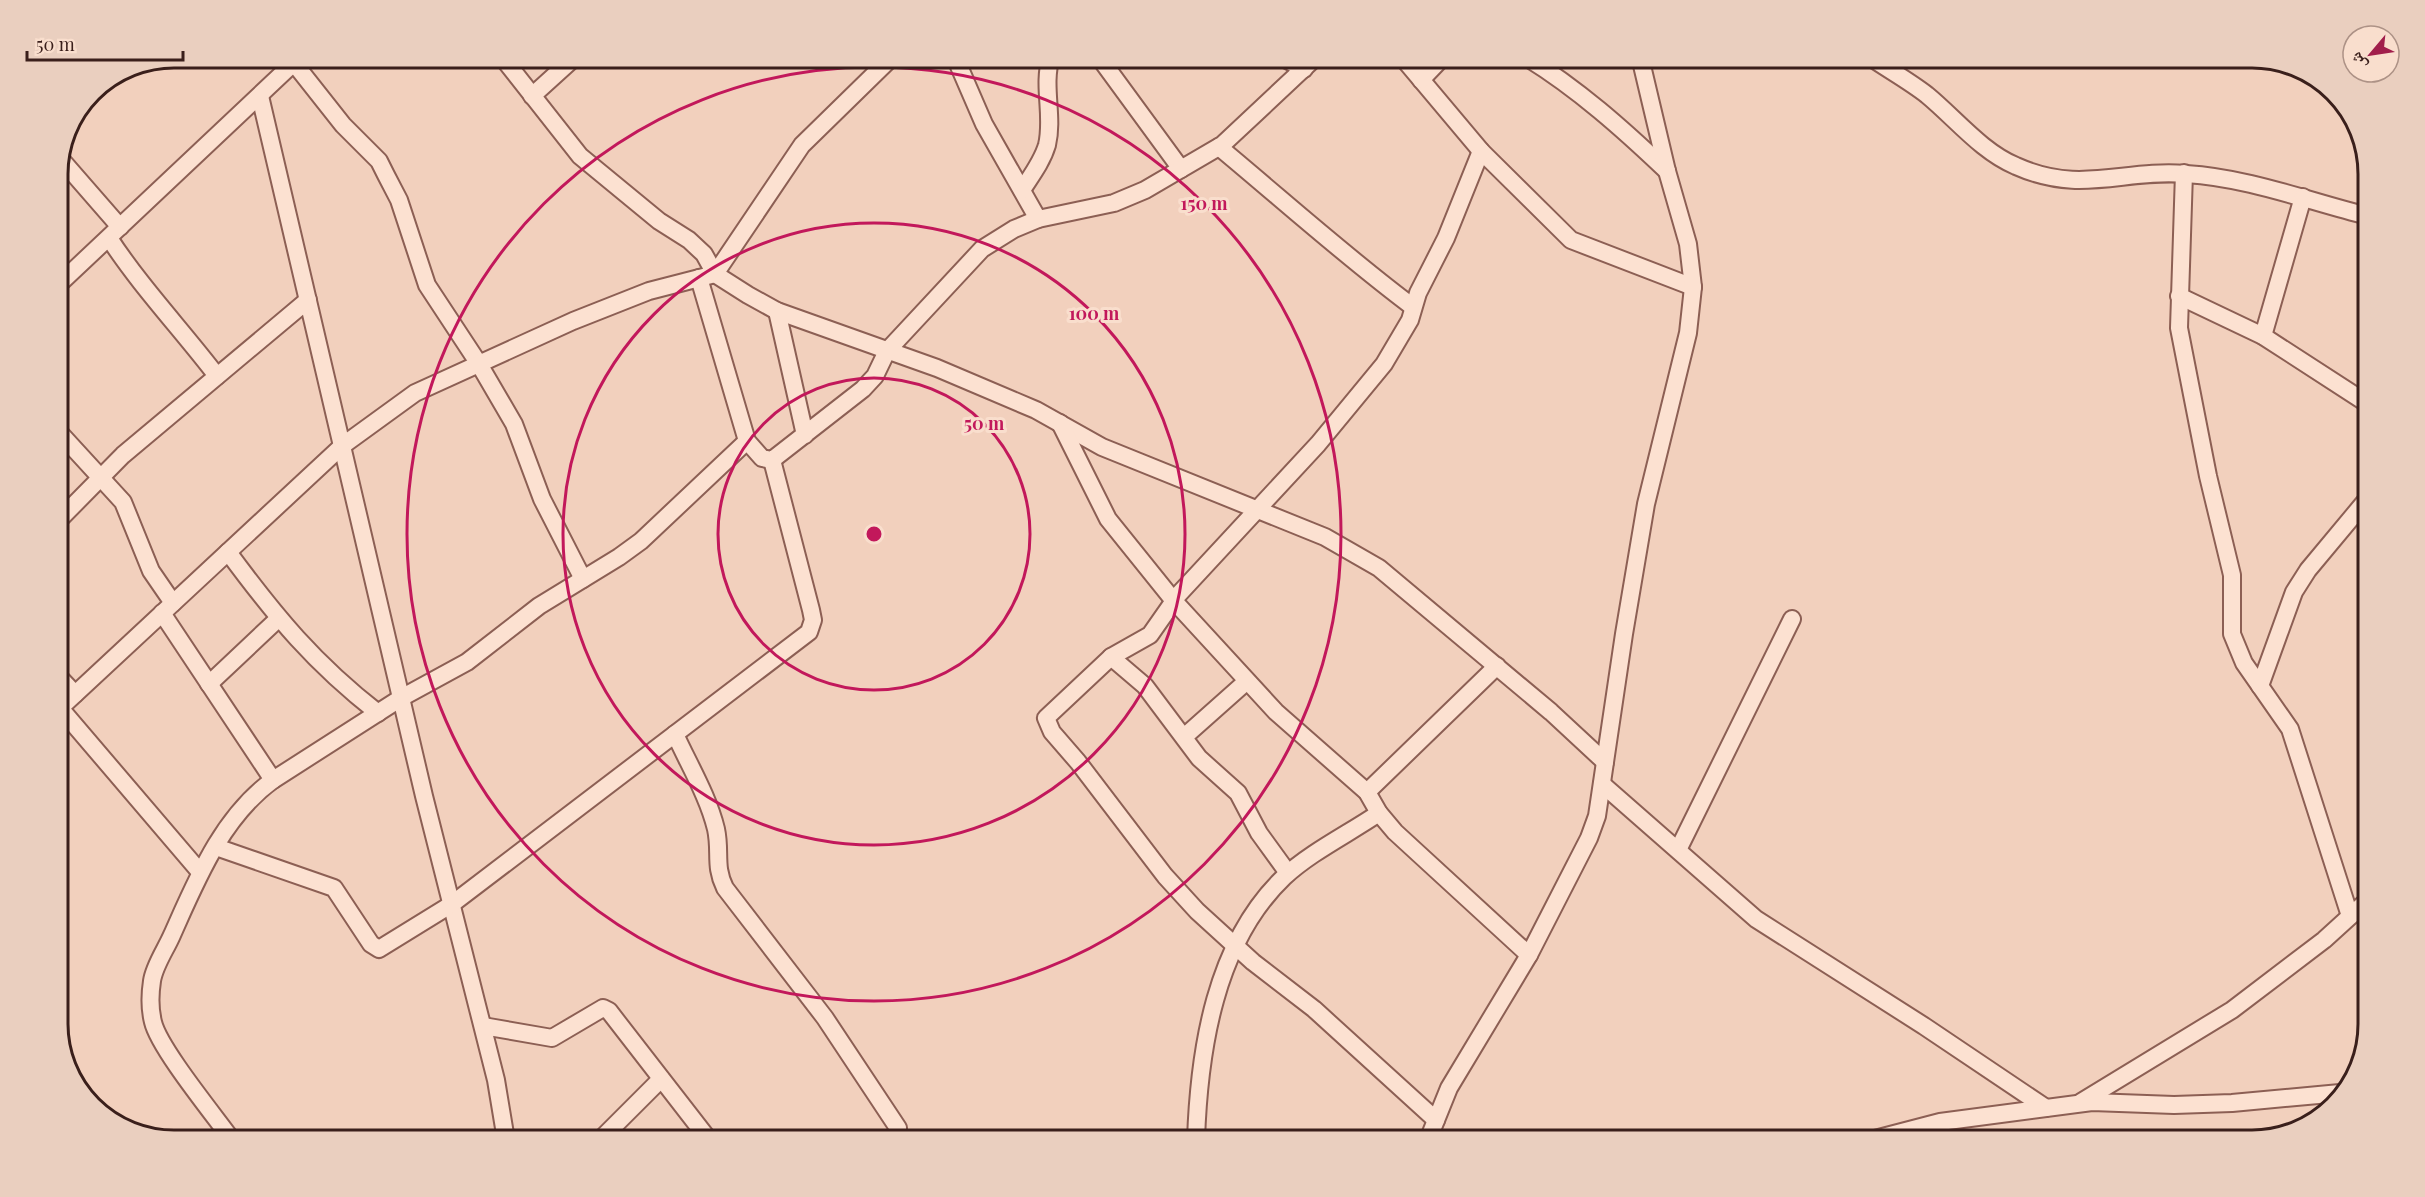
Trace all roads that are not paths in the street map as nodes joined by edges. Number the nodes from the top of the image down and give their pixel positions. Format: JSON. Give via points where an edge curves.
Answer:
{"nodes":[{"id":1,"x":289,"y":68,"type":"edge"},
{"id":2,"x":303,"y":68,"type":"edge"},
{"id":3,"x":510,"y":68,"type":"edge"},
{"id":4,"x":563,"y":68,"type":"edge"},
{"id":5,"x":881,"y":68,"type":"edge"},
{"id":6,"x":960,"y":68,"type":"edge"},
{"id":7,"x":1048,"y":68,"type":"edge"},
{"id":8,"x":1107,"y":68,"type":"edge"},
{"id":9,"x":1305,"y":68,"type":"edge"},
{"id":10,"x":1411,"y":68,"type":"edge"},
{"id":11,"x":1432,"y":68,"type":"edge"},
{"id":12,"x":1541,"y":68,"type":"edge"},
{"id":13,"x":1643,"y":68,"type":"edge"},
{"id":14,"x":1886,"y":68,"type":"edge"},
{"id":15,"x":1421,"y":80,"type":"junction"},
{"id":16,"x":260,"y":96,"type":"junction"},
{"id":17,"x":532,"y":96,"type":"junction"},
{"id":18,"x":1219,"y":147,"type":"junction"},
{"id":19,"x":1481,"y":151,"type":"junction"},
{"id":20,"x":68,"y":169,"type":"edge"},
{"id":21,"x":1181,"y":169,"type":"junction"},
{"id":22,"x":1666,"y":171,"type":"junction"},
{"id":23,"x":2184,"y":173,"type":"junction"},
{"id":24,"x":1022,"y":190,"type":"junction"},
{"id":25,"x":2303,"y":197,"type":"junction"},
{"id":26,"x":2357,"y":213,"type":"edge"},
{"id":27,"x":1038,"y":219,"type":"junction"},
{"id":28,"x":114,"y":232,"type":"junction"},
{"id":29,"x":715,"y":274,"type":"junction"},
{"id":30,"x":68,"y":276,"type":"edge"},
{"id":31,"x":699,"y":278,"type":"junction"},
{"id":32,"x":1693,"y":287,"type":"junction"},
{"id":33,"x":2180,"y":296,"type":"junction"},
{"id":34,"x":308,"y":300,"type":"junction"},
{"id":35,"x":1413,"y":307,"type":"junction"},
{"id":36,"x":777,"y":311,"type":"junction"},
{"id":37,"x":2263,"y":336,"type":"junction"},
{"id":38,"x":887,"y":351,"type":"junction"},
{"id":39,"x":479,"y":364,"type":"junction"},
{"id":40,"x":217,"y":376,"type":"junction"},
{"id":41,"x":2357,"y":397,"type":"edge"},
{"id":42,"x":1060,"y":423,"type":"junction"},
{"id":43,"x":805,"y":435,"type":"junction"},
{"id":44,"x":747,"y":441,"type":"junction"},
{"id":45,"x":68,"y":442,"type":"edge"},
{"id":46,"x":342,"y":446,"type":"junction"},
{"id":47,"x":771,"y":460,"type":"junction"},
{"id":48,"x":101,"y":477,"type":"junction"},
{"id":49,"x":1256,"y":510,"type":"junction"},
{"id":50,"x":68,"y":511,"type":"edge"},
{"id":51,"x":2357,"y":511,"type":"edge"},
{"id":52,"x":228,"y":552,"type":"junction"},
{"id":53,"x":584,"y":579,"type":"junction"},
{"id":54,"x":1174,"y":601,"type":"junction"},
{"id":55,"x":167,"y":608,"type":"junction"},
{"id":56,"x":278,"y":619,"type":"junction"},
{"id":57,"x":1792,"y":619,"type":"dead end"},
{"id":58,"x":1111,"y":657,"type":"junction"},
{"id":59,"x":1497,"y":666,"type":"junction"},
{"id":60,"x":1247,"y":681,"type":"junction"},
{"id":61,"x":209,"y":684,"type":"junction"},
{"id":62,"x":2260,"y":686,"type":"junction"},
{"id":63,"x":68,"y":687,"type":"edge"},
{"id":64,"x":75,"y":694,"type":"junction"},
{"id":65,"x":401,"y":698,"type":"junction"},
{"id":66,"x":68,"y":701,"type":"edge"},
{"id":67,"x":378,"y":712,"type":"junction"},
{"id":68,"x":68,"y":719,"type":"edge"},
{"id":69,"x":675,"y":734,"type":"junction"},
{"id":70,"x":1184,"y":737,"type":"junction"},
{"id":71,"x":1605,"y":762,"type":"junction"},
{"id":72,"x":273,"y":780,"type":"junction"},
{"id":73,"x":1602,"y":784,"type":"junction"},
{"id":74,"x":1367,"y":792,"type":"junction"},
{"id":75,"x":1379,"y":813,"type":"junction"},
{"id":76,"x":216,"y":846,"type":"junction"},
{"id":77,"x":1678,"y":850,"type":"junction"},
{"id":78,"x":200,"y":872,"type":"junction"},
{"id":79,"x":1288,"y":873,"type":"junction"},
{"id":80,"x":452,"y":904,"type":"junction"},
{"id":81,"x":2358,"y":909,"type":"edge"},
{"id":82,"x":2350,"y":916,"type":"junction"},
{"id":83,"x":1235,"y":945,"type":"junction"},
{"id":84,"x":1528,"y":955,"type":"junction"},
{"id":85,"x":483,"y":1026,"type":"junction"},
{"id":86,"x":662,"y":1079,"type":"junction"},
{"id":87,"x":2330,"y":1094,"type":"edge"},
{"id":88,"x":2078,"y":1104,"type":"junction"},
{"id":89,"x":2046,"y":1108,"type":"junction"},
{"id":90,"x":1436,"y":1120,"type":"junction"},
{"id":91,"x":898,"y":1128,"type":"dead end"},
{"id":92,"x":225,"y":1130,"type":"edge"},
{"id":93,"x":504,"y":1130,"type":"edge"},
{"id":94,"x":610,"y":1130,"type":"edge"},
{"id":95,"x":701,"y":1130,"type":"edge"},
{"id":96,"x":1197,"y":1130,"type":"edge"},
{"id":97,"x":1432,"y":1130,"type":"edge"},
{"id":98,"x":1909,"y":1130,"type":"edge"}],
"edges":[{"from":1,"to":16,"type":"street"},
{"from":2,"to":39,"type":"street","via":[[343,124],[379,162],[399,200],[427,285]]},
{"from":3,"to":17,"type":"street"},
{"from":4,"to":17,"type":"street"},
{"from":5,"to":29,"type":"street","via":[[802,146]]},
{"from":6,"to":24,"type":"street","via":[[984,124]]},
{"from":7,"to":24,"type":"street","via":[[1047,144]]},
{"from":8,"to":21,"type":"street"},
{"from":9,"to":18,"type":"street"},
{"from":10,"to":15,"type":"street"},
{"from":11,"to":15,"type":"street"},
{"from":12,"to":22,"type":"street"},
{"from":13,"to":22,"type":"street"},
{"from":14,"to":23,"type":"street","via":[[2014,166],[2051,178],[2085,182]]},
{"from":15,"to":19,"type":"street"},
{"from":16,"to":28,"type":"street"},
{"from":16,"to":34,"type":"street"},
{"from":17,"to":29,"type":"street","via":[[580,156],[659,221],[689,240],[704,254]]},
{"from":18,"to":21,"type":"street"},
{"from":18,"to":35,"type":"street","via":[[1336,248]]},
{"from":19,"to":32,"type":"street","via":[[1571,240]]},
{"from":19,"to":35,"type":"street"},
{"from":20,"to":28,"type":"street"},
{"from":21,"to":27,"type":"street","via":[[1114,203]]},
{"from":22,"to":32,"type":"street","via":[[1688,244]]},
{"from":23,"to":25,"type":"street","via":[[2272,187]]},
{"from":23,"to":33,"type":"street"},
{"from":24,"to":27,"type":"street"},
{"from":25,"to":26,"type":"street"},
{"from":25,"to":37,"type":"street"},
{"from":27,"to":38,"type":"street","via":[[982,249]]},
{"from":28,"to":30,"type":"street"},
{"from":28,"to":40,"type":"street","via":[[139,283]]},
{"from":29,"to":31,"type":"street"},
{"from":29,"to":36,"type":"street"},
{"from":31,"to":39,"type":"street","via":[[649,291]]},
{"from":31,"to":44,"type":"street"},
{"from":32,"to":71,"type":"street","via":[[1688,333],[1646,504]]},
{"from":33,"to":37,"type":"street"},
{"from":33,"to":62,"type":"street","via":[[2179,328],[2232,575],[2232,634],[2244,663]]},
{"from":34,"to":40,"type":"street"},
{"from":34,"to":46,"type":"street"},
{"from":35,"to":49,"type":"street","via":[[1410,320],[1384,364],[1318,444]]},
{"from":36,"to":38,"type":"street"},
{"from":36,"to":43,"type":"street"},
{"from":37,"to":41,"type":"street"},
{"from":38,"to":42,"type":"street","via":[[937,368]]},
{"from":38,"to":43,"type":"street","via":[[875,376],[863,389]]},
{"from":39,"to":46,"type":"street","via":[[415,393]]},
{"from":39,"to":53,"type":"street","via":[[514,424],[542,499]]},
{"from":40,"to":48,"type":"street"},
{"from":42,"to":49,"type":"street","via":[[1102,447]]},
{"from":42,"to":54,"type":"street","via":[[1108,519]]},
{"from":43,"to":47,"type":"street"},
{"from":44,"to":47,"type":"street","via":[[762,458]]},
{"from":44,"to":53,"type":"street","via":[[641,541]]},
{"from":45,"to":48,"type":"street"},
{"from":46,"to":52,"type":"street"},
{"from":46,"to":65,"type":"street"},
{"from":47,"to":69,"type":"street","via":[[811,610],[809,632]]},
{"from":48,"to":50,"type":"street"},
{"from":48,"to":55,"type":"street","via":[[123,502]]},
{"from":49,"to":54,"type":"street"},
{"from":49,"to":59,"type":"street","via":[[1324,537],[1379,568]]},
{"from":51,"to":62,"type":"street","via":[[2294,592]]},
{"from":52,"to":55,"type":"street"},
{"from":52,"to":56,"type":"street"},
{"from":53,"to":65,"type":"street","via":[[539,606],[467,662]]},
{"from":54,"to":58,"type":"street","via":[[1150,634]]},
{"from":54,"to":60,"type":"street"},
{"from":55,"to":61,"type":"street"},
{"from":55,"to":64,"type":"street"},
{"from":56,"to":61,"type":"street"},
{"from":56,"to":67,"type":"street","via":[[336,680]]},
{"from":57,"to":77,"type":"street"},
{"from":58,"to":70,"type":"street","via":[[1145,686]]},
{"from":58,"to":83,"type":"street","via":[[1049,712],[1046,722],[1165,876]]},
{"from":59,"to":71,"type":"street"},
{"from":59,"to":74,"type":"street"},
{"from":60,"to":70,"type":"street"},
{"from":60,"to":74,"type":"street","via":[[1276,712]]},
{"from":61,"to":72,"type":"street"},
{"from":62,"to":82,"type":"street","via":[[2290,729]]},
{"from":63,"to":64,"type":"street"},
{"from":64,"to":66,"type":"street"},
{"from":65,"to":67,"type":"street"},
{"from":65,"to":80,"type":"street"},
{"from":67,"to":72,"type":"street"},
{"from":68,"to":78,"type":"street"},
{"from":69,"to":80,"type":"street"},
{"from":69,"to":91,"type":"street","via":[[711,813],[718,840],[716,864],[725,888],[825,1018]]},
{"from":70,"to":79,"type":"street","via":[[1198,758],[1238,793],[1259,833]]},
{"from":71,"to":73,"type":"street"},
{"from":72,"to":76,"type":"street","via":[[232,821]]},
{"from":73,"to":77,"type":"street"},
{"from":73,"to":84,"type":"street","via":[[1589,838]]},
{"from":74,"to":75,"type":"street"},
{"from":75,"to":79,"type":"street"},
{"from":75,"to":84,"type":"street"},
{"from":76,"to":78,"type":"street"},
{"from":76,"to":80,"type":"street","via":[[334,888],[370,944],[379,949]]},
{"from":77,"to":89,"type":"street","via":[[1755,919]]},
{"from":78,"to":92,"type":"street","via":[[152,980],[151,1001],[154,1024],[167,1049]]},
{"from":79,"to":83,"type":"street"},
{"from":80,"to":85,"type":"street"},
{"from":81,"to":82,"type":"street"},
{"from":82,"to":88,"type":"street","via":[[2232,1010]]},
{"from":83,"to":90,"type":"street","via":[[1314,1009]]},
{"from":83,"to":96,"type":"street","via":[[1214,1004],[1203,1062]]},
{"from":84,"to":90,"type":"street","via":[[1449,1088]]},
{"from":85,"to":86,"type":"street","via":[[552,1038],[603,1008]]},
{"from":85,"to":93,"type":"street"},
{"from":86,"to":94,"type":"street"},
{"from":86,"to":95,"type":"street"},
{"from":87,"to":88,"type":"street","via":[[2232,1103]]},
{"from":88,"to":89,"type":"street"},
{"from":89,"to":98,"type":"street","via":[[1940,1122]]},
{"from":90,"to":97,"type":"street"}]}
